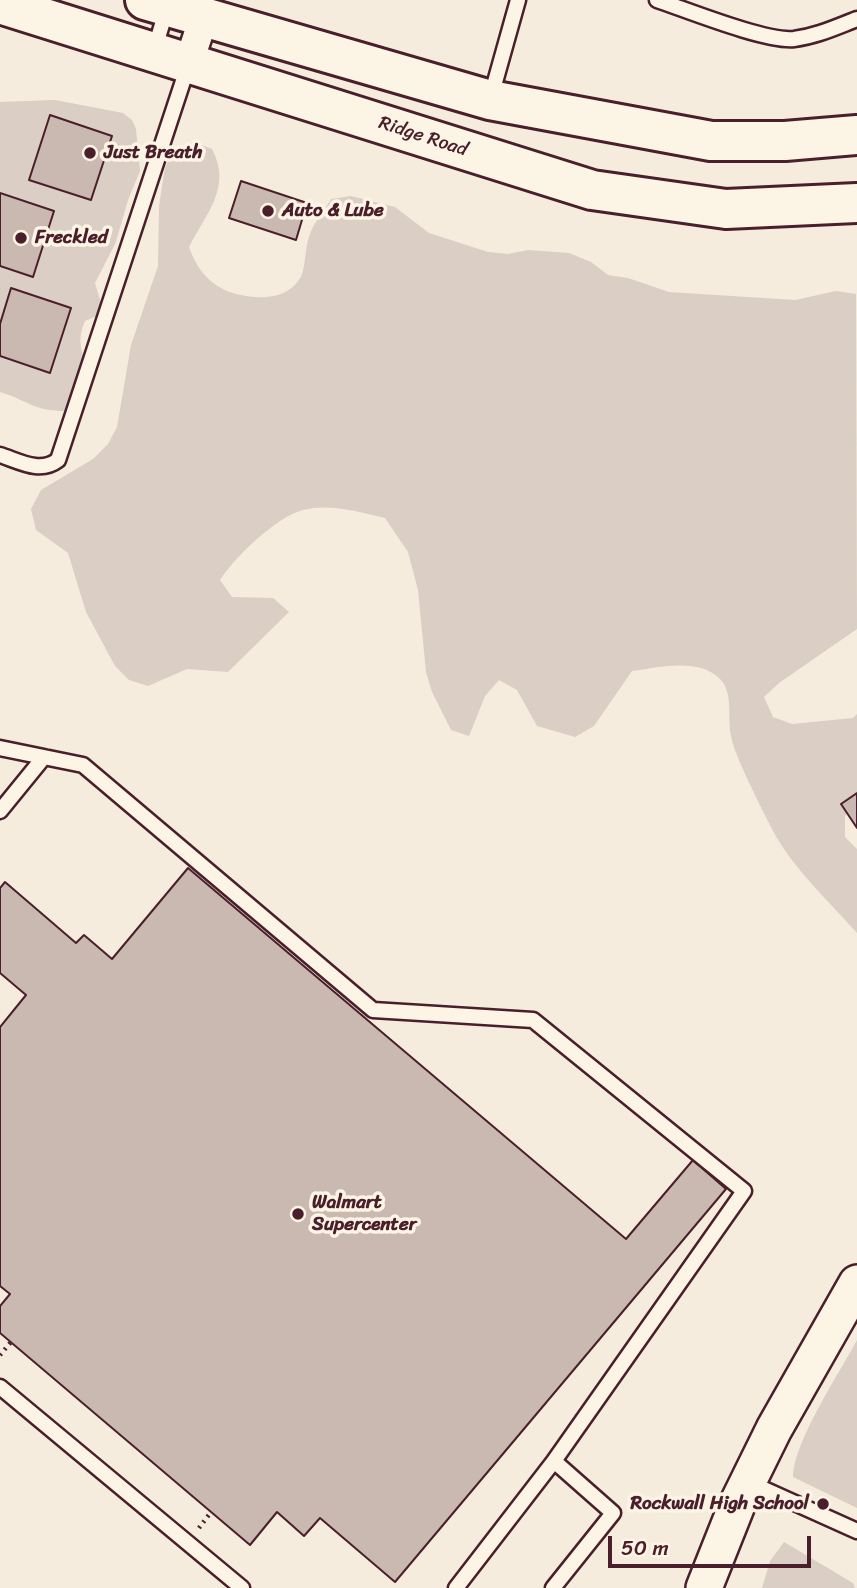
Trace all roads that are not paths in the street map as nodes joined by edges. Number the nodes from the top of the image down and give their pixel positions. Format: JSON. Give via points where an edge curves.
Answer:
{"nodes":[{"id":1,"x":518,"y":0,"type":"edge"},
{"id":2,"x":659,"y":0,"type":"edge"},
{"id":3,"x":160,"y":2,"type":"edge"},
{"id":4,"x":0,"y":6,"type":"edge"},
{"id":5,"x":204,"y":17,"type":"junction"},
{"id":6,"x":857,"y":19,"type":"edge"},
{"id":7,"x":172,"y":57,"type":"junction"},
{"id":8,"x":490,"y":100,"type":"junction"},
{"id":9,"x":857,"y":135,"type":"edge"},
{"id":10,"x":711,"y":141,"type":"junction"},
{"id":11,"x":461,"y":149,"type":"junction"},
{"id":12,"x":857,"y":203,"type":"edge"},
{"id":13,"x":0,"y":455,"type":"edge"},
{"id":14,"x":0,"y":748,"type":"edge"},
{"id":15,"x":44,"y":757,"type":"junction"},
{"id":16,"x":0,"y":811,"type":"edge"},
{"id":17,"x":857,"y":1283,"type":"edge"},
{"id":18,"x":0,"y":1387,"type":"edge"},
{"id":19,"x":554,"y":1461,"type":"junction"},
{"id":20,"x":748,"y":1482,"type":"junction"},
{"id":21,"x":857,"y":1531,"type":"edge"},
{"id":22,"x":242,"y":1588,"type":"edge"},
{"id":23,"x":456,"y":1588,"type":"edge"},
{"id":24,"x":553,"y":1588,"type":"edge"},
{"id":25,"x":704,"y":1588,"type":"edge"}],
"edges":[{"from":1,"to":8,"type":"lane"},
{"from":2,"to":6,"type":"lane","via":[[791,40],[823,34]]},
{"from":3,"to":5,"type":"main road"},
{"from":3,"to":7,"type":"lane"},
{"from":4,"to":7,"type":"main road","name":"Ridge Road"},
{"from":5,"to":7,"type":"street"},
{"from":5,"to":8,"type":"main road"},
{"from":7,"to":11,"type":"main road","name":"Ridge Road"},
{"from":7,"to":13,"type":"lane","via":[[58,460],[35,467]]},
{"from":8,"to":10,"type":"main road"},
{"from":9,"to":10,"type":"main road"},
{"from":10,"to":11,"type":"main road","via":[[639,149],[502,127],[482,133]]},
{"from":11,"to":12,"type":"main road","name":"Ridge Road","via":[[592,190],[654,201],[726,209]]},
{"from":14,"to":15,"type":"lane"},
{"from":15,"to":16,"type":"lane"},
{"from":15,"to":19,"type":"lane","via":[[83,765],[373,1010],[533,1020],[744,1191]]},
{"from":17,"to":20,"type":"street"},
{"from":18,"to":22,"type":"lane"},
{"from":19,"to":23,"type":"lane"},
{"from":19,"to":24,"type":"lane","via":[[613,1513]]},
{"from":20,"to":21,"type":"lane"},
{"from":20,"to":25,"type":"street"}]}
